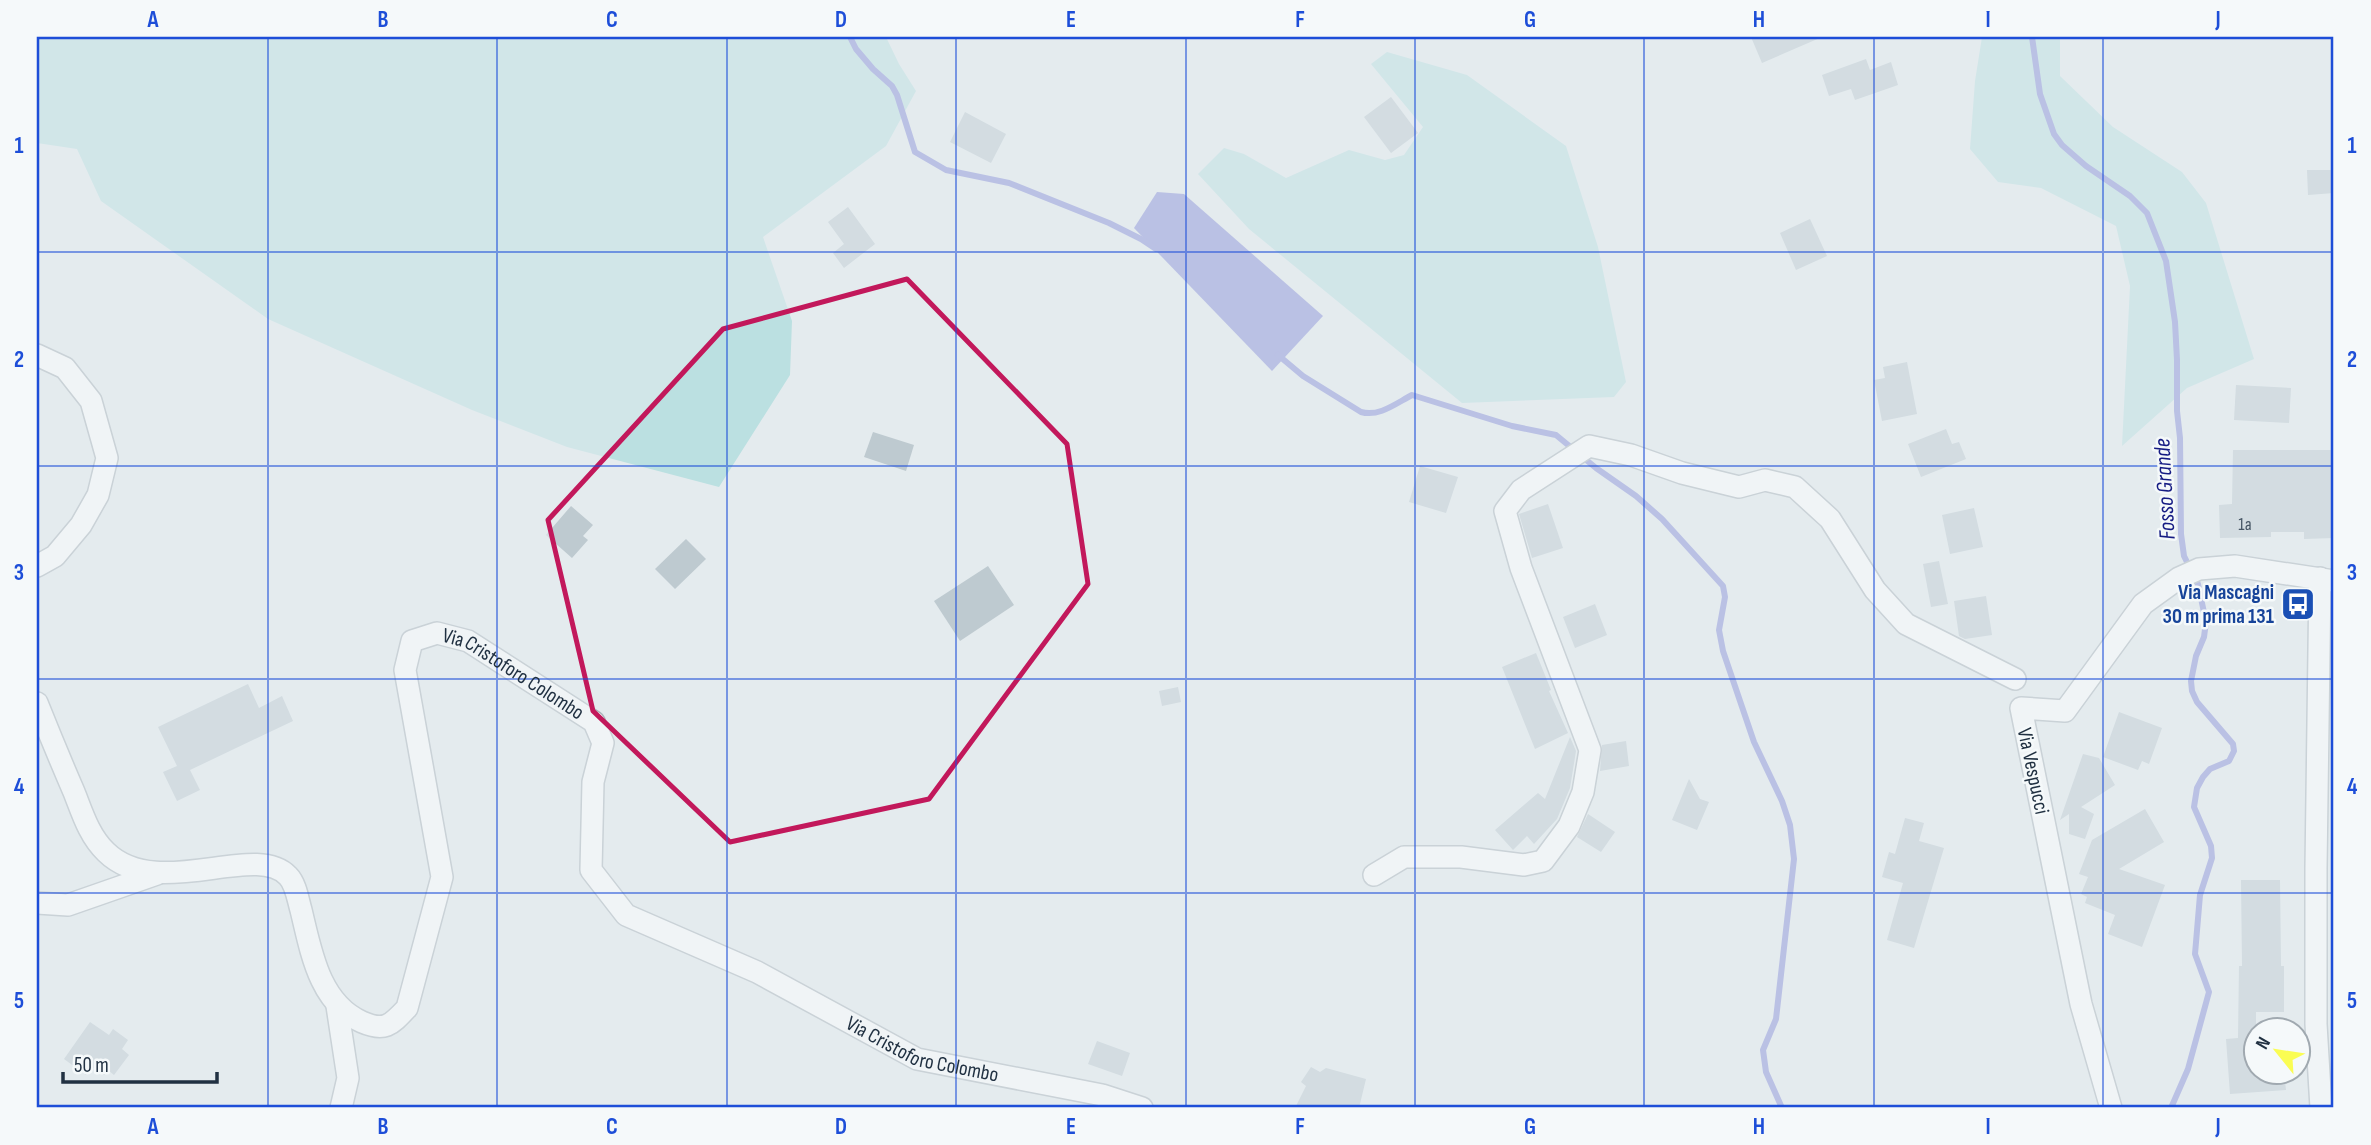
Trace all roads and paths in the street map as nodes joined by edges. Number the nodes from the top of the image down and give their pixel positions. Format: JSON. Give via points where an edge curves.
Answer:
{"nodes":[{"id":1,"x":37,"y":355,"type":"edge"},
{"id":2,"x":37,"y":566,"type":"edge"},
{"id":3,"x":2330,"y":575,"type":"edge"},
{"id":4,"x":2015,"y":679,"type":"dead end"},
{"id":5,"x":37,"y":703,"type":"edge"},
{"id":6,"x":159,"y":874,"type":"junction"},
{"id":7,"x":1374,"y":875,"type":"dead end"},
{"id":8,"x":37,"y":903,"type":"edge"},
{"id":9,"x":337,"y":1006,"type":"junction"},
{"id":10,"x":341,"y":1108,"type":"edge"},
{"id":11,"x":1142,"y":1108,"type":"edge"},
{"id":12,"x":2111,"y":1108,"type":"edge"},
{"id":13,"x":2320,"y":1108,"type":"edge"}],
"edges":[{"from":1,"to":2,"type":"street","via":[[65,368],[91,401],[107,458],[98,495],[81,526],[55,556]]},
{"from":3,"to":12,"type":"street","name":"Via Vespucci","via":[[2235,566],[2199,569],[2143,604],[2065,711],[2021,709],[2081,1004]]},
{"from":3,"to":13,"type":"street","via":[[2316,894]]},
{"from":4,"to":7,"type":"street","via":[[1906,624],[1875,590],[1830,519],[1795,487],[1765,480],[1739,487],[1589,446],[1521,490],[1504,511],[1590,750],[1583,792],[1569,826],[1543,861],[1524,864],[1404,857]]},
{"from":5,"to":6,"type":"street","via":[[91,833],[128,868]]},
{"from":6,"to":8,"type":"street","via":[[68,905]]},
{"from":6,"to":9,"type":"street","via":[[260,863],[289,876],[313,958]]},
{"from":9,"to":10,"type":"street","via":[[348,1079]]},
{"from":9,"to":11,"type":"street","name":"Via Cristoforo Colombo","via":[[377,1028],[392,1024],[407,1008],[442,877],[405,670],[412,641],[437,633],[468,641],[594,722],[603,743],[593,782],[591,870],[626,915],[757,972],[916,1059],[1102,1095]]}]}
